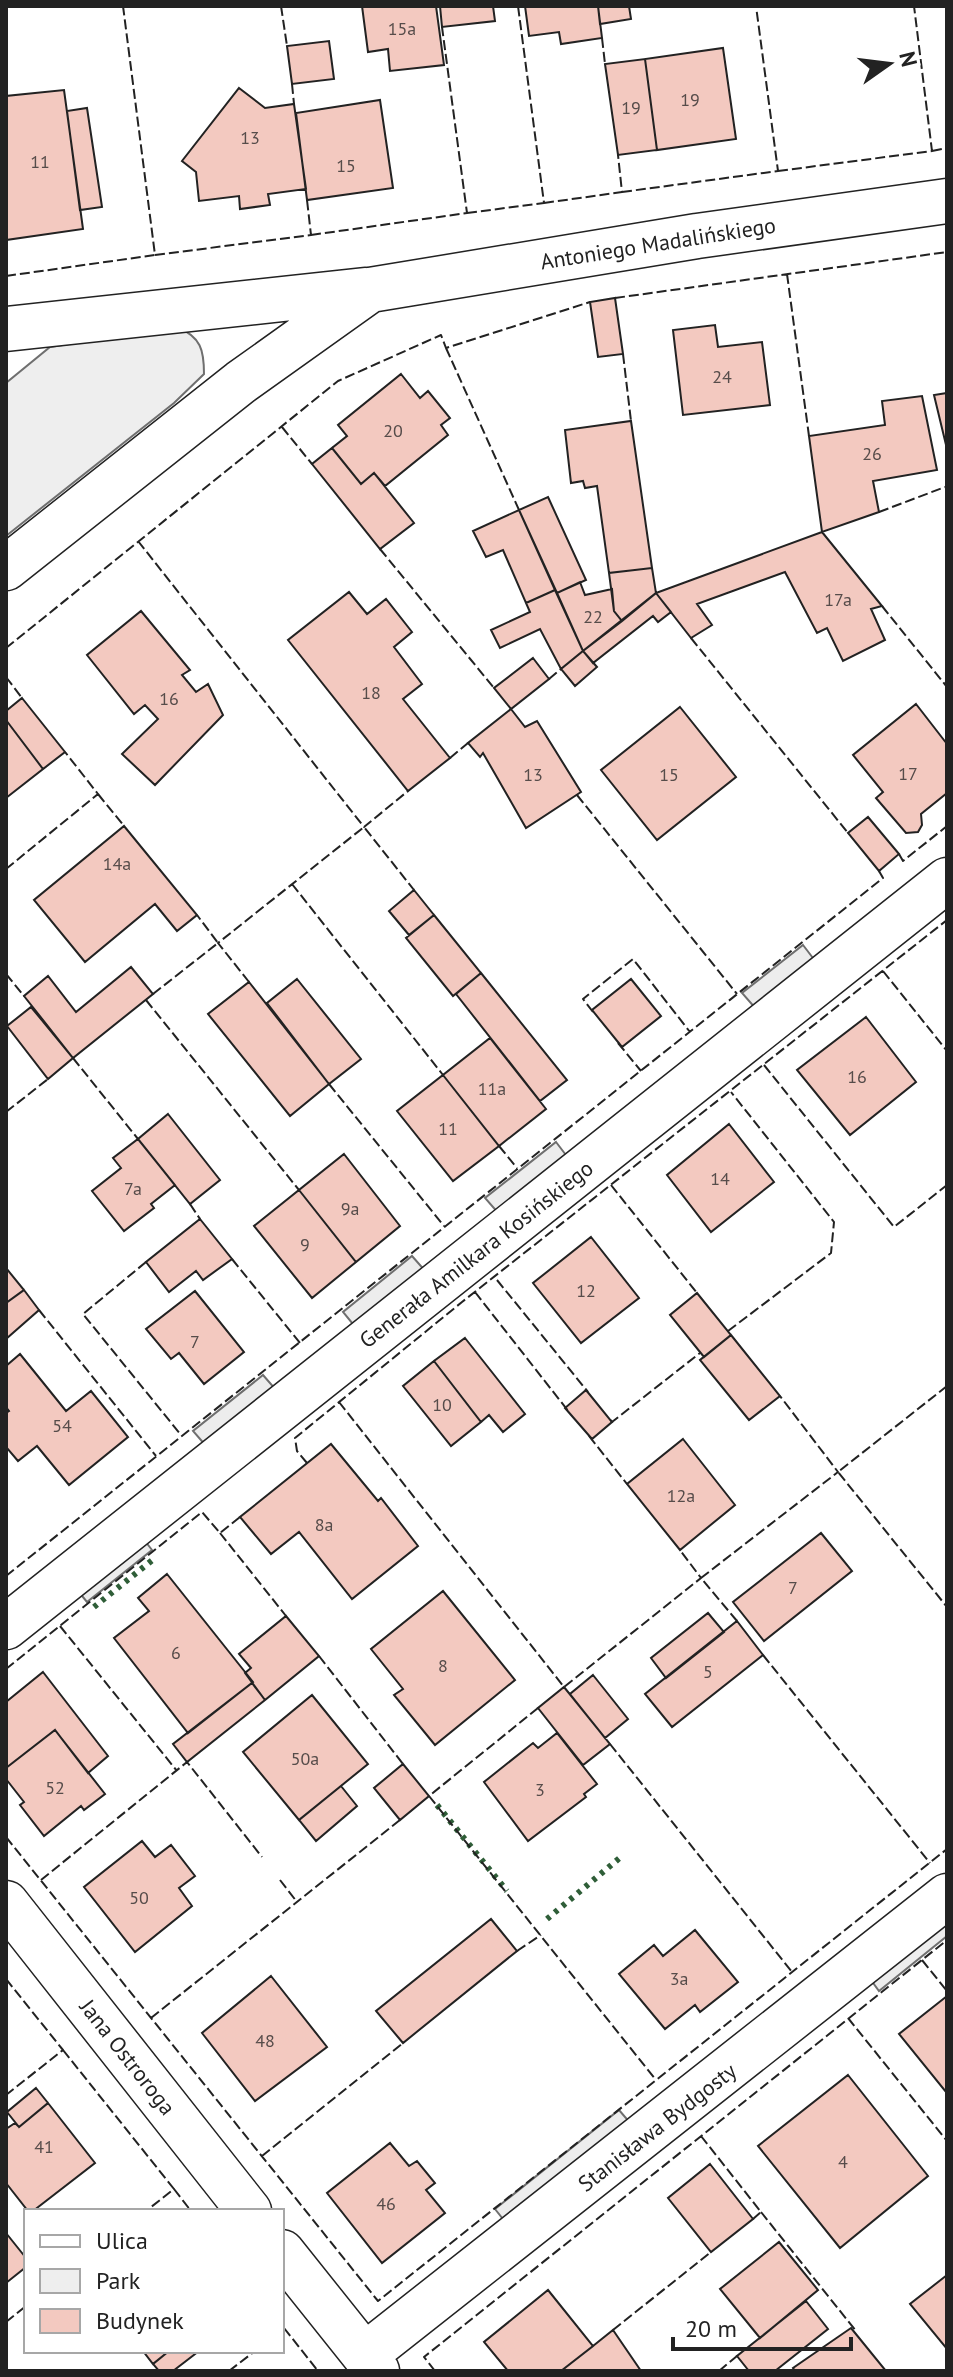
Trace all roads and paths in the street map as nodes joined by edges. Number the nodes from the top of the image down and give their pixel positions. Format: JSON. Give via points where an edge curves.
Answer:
{"nodes":[{"id":1,"x":947,"y":201,"type":"edge"},
{"id":2,"x":370,"y":290,"type":"junction"},
{"id":3,"x":6,"y":329,"type":"edge"},
{"id":4,"x":6,"y":568,"type":"edge"},
{"id":5,"x":947,"y":880,"type":"edge"},
{"id":6,"x":6,"y":1627,"type":"edge"},
{"id":7,"x":947,"y":1896,"type":"edge"},
{"id":8,"x":6,"y":1903,"type":"edge"},
{"id":9,"x":247,"y":2209,"type":"edge"},
{"id":10,"x":284,"y":2254,"type":"edge"},
{"id":11,"x":371,"y":2363,"type":"edge"}],
"edges":[{"from":1,"to":2,"type":"street","name":"Antoniego Madalińskiego"},
{"from":2,"to":3,"type":"street","name":"Antoniego Madalińskiego"},
{"from":2,"to":4,"type":"street","name":"Antoniego Madalińskiego","via":[[241,382]]},
{"from":5,"to":6,"type":"street","name":"Generała Amilkara Kosińskiego"},
{"from":7,"to":11,"type":"street","name":"Stanisława Bydgosty"},
{"from":8,"to":9,"type":"street","name":"Jana Ostroroga"},
{"from":10,"to":11,"type":"street"}]}
